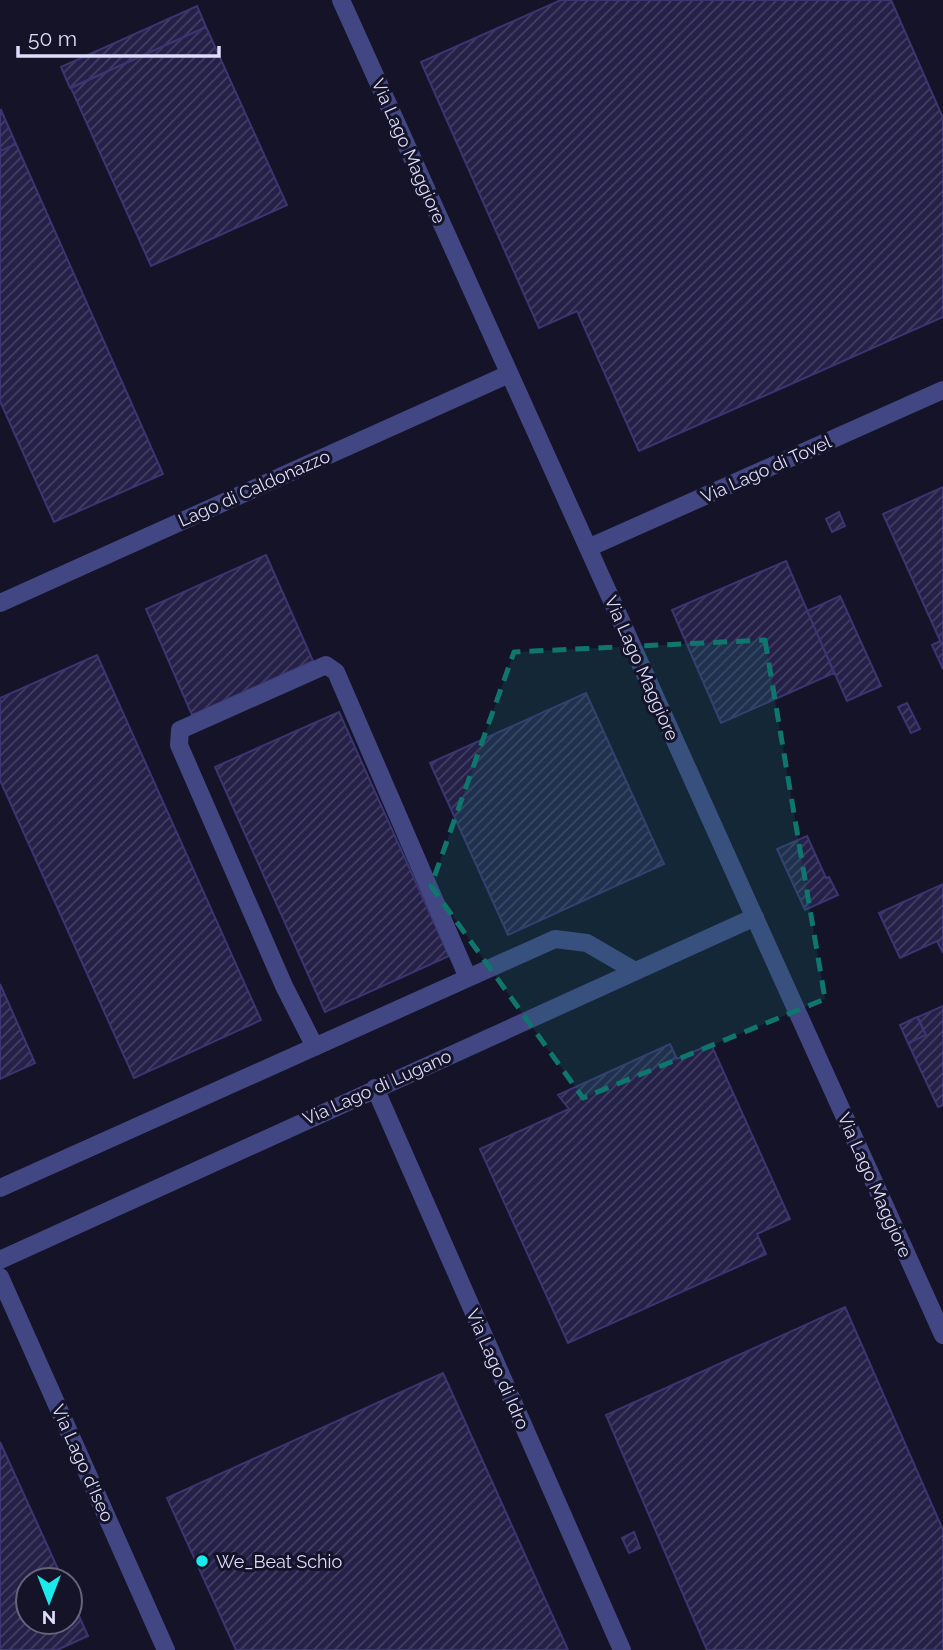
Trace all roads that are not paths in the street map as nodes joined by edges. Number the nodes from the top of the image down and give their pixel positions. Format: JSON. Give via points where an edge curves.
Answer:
{"nodes":[{"id":1,"x":341,"y":0,"type":"edge"},
{"id":2,"x":509,"y":374,"type":"junction"},
{"id":3,"x":943,"y":390,"type":"edge"},
{"id":4,"x":588,"y":548,"type":"junction"},
{"id":5,"x":0,"y":603,"type":"edge"},
{"id":6,"x":755,"y":917,"type":"junction"},
{"id":7,"x":635,"y":971,"type":"junction"},
{"id":8,"x":468,"y":978,"type":"junction"},
{"id":9,"x":315,"y":1047,"type":"junction"},
{"id":10,"x":374,"y":1088,"type":"junction"},
{"id":11,"x":0,"y":1188,"type":"edge"},
{"id":12,"x":0,"y":1260,"type":"edge"},
{"id":13,"x":0,"y":1277,"type":"edge"},
{"id":14,"x":943,"y":1335,"type":"edge"},
{"id":15,"x":166,"y":1650,"type":"edge"},
{"id":16,"x":622,"y":1650,"type":"edge"}],
"edges":[{"from":1,"to":2,"type":"street","name":"Via Lago Maggiore"},
{"from":2,"to":4,"type":"street","name":"Via Lago Maggiore"},
{"from":2,"to":5,"type":"street","name":"Lago di Caldonazzo"},
{"from":3,"to":4,"type":"street","name":"Via Lago di Tovel"},
{"from":4,"to":6,"type":"street","name":"Via Lago Maggiore"},
{"from":6,"to":7,"type":"street","name":"Via Lago di Lugano"},
{"from":6,"to":14,"type":"street","name":"Via Lago Maggiore"},
{"from":7,"to":8,"type":"street","via":[[587,943],[555,939]]},
{"from":7,"to":10,"type":"street","name":"Via Lago di Lugano"},
{"from":8,"to":9,"type":"street"},
{"from":8,"to":9,"type":"street","via":[[336,672],[326,665],[180,730],[184,758]]},
{"from":9,"to":11,"type":"street"},
{"from":10,"to":12,"type":"street","name":"Via Lago di Lugano"},
{"from":10,"to":16,"type":"street","name":"Via Lago di Idro"},
{"from":13,"to":15,"type":"street","name":"Via Lago d'Iseo"}]}
